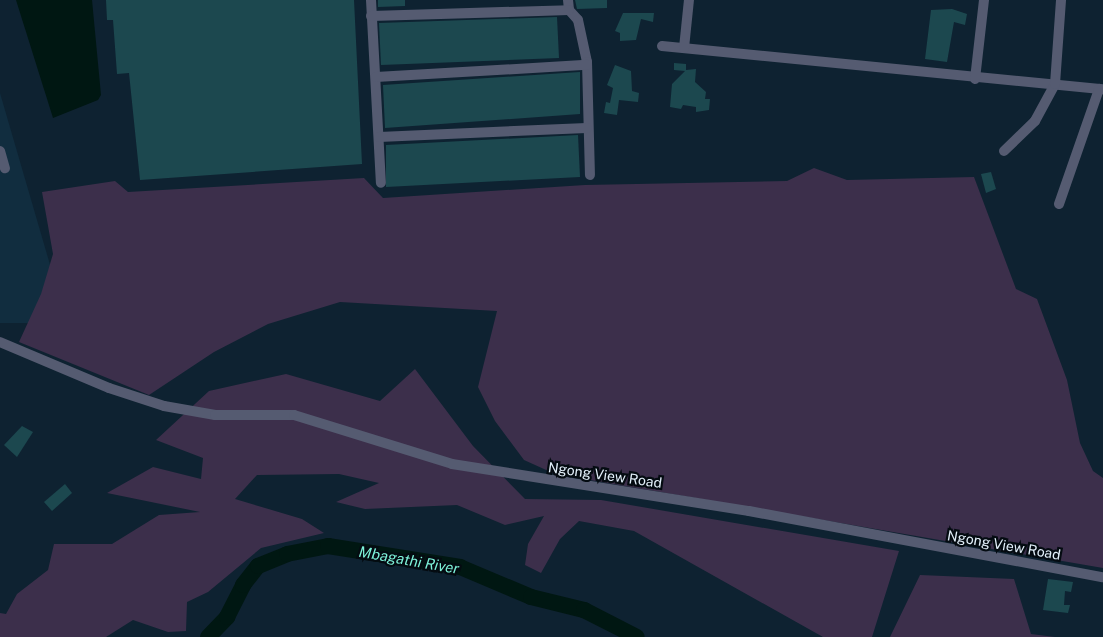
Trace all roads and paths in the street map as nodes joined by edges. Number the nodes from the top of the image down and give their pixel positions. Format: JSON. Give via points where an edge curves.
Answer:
{"nodes":[{"id":1,"x":371,"y":0,"type":"edge"},
{"id":2,"x":689,"y":0,"type":"edge"},
{"id":3,"x":984,"y":0,"type":"edge"},
{"id":4,"x":1062,"y":0,"type":"edge"},
{"id":5,"x":569,"y":5,"type":"edge"},
{"id":6,"x":371,"y":16,"type":"junction"},
{"id":7,"x":662,"y":46,"type":"dead end"},
{"id":8,"x":684,"y":48,"type":"junction"},
{"id":9,"x":587,"y":65,"type":"junction"},
{"id":10,"x":376,"y":76,"type":"junction"},
{"id":11,"x":976,"y":78,"type":"junction"},
{"id":12,"x":1054,"y":84,"type":"junction"},
{"id":13,"x":1101,"y":89,"type":"edge"},
{"id":14,"x":587,"y":128,"type":"junction"},
{"id":15,"x":379,"y":137,"type":"junction"},
{"id":16,"x":0,"y":151,"type":"edge"},
{"id":17,"x":1004,"y":151,"type":"dead end"},
{"id":18,"x":5,"y":168,"type":"dead end"},
{"id":19,"x":590,"y":176,"type":"dead end"},
{"id":20,"x":381,"y":183,"type":"dead end"},
{"id":21,"x":1059,"y":204,"type":"dead end"},
{"id":22,"x":0,"y":342,"type":"edge"},
{"id":23,"x":1103,"y":577,"type":"edge"}],
"edges":[{"from":1,"to":6,"type":"street"},
{"from":2,"to":8,"type":"street"},
{"from":3,"to":11,"type":"street"},
{"from":4,"to":12,"type":"street"},
{"from":5,"to":6,"type":"street"},
{"from":5,"to":9,"type":"street","via":[[578,20]]},
{"from":6,"to":10,"type":"street"},
{"from":7,"to":8,"type":"street"},
{"from":8,"to":11,"type":"street"},
{"from":9,"to":10,"type":"street"},
{"from":9,"to":14,"type":"street"},
{"from":10,"to":15,"type":"street"},
{"from":11,"to":12,"type":"street"},
{"from":12,"to":13,"type":"street"},
{"from":12,"to":17,"type":"street","via":[[1035,121]]},
{"from":13,"to":21,"type":"street"},
{"from":14,"to":15,"type":"street"},
{"from":14,"to":19,"type":"street"},
{"from":15,"to":20,"type":"street"},
{"from":16,"to":18,"type":"street"},
{"from":22,"to":23,"type":"street","name":"Ngong View Road","via":[[109,388],[215,415],[294,415],[452,464],[749,511]]}]}
